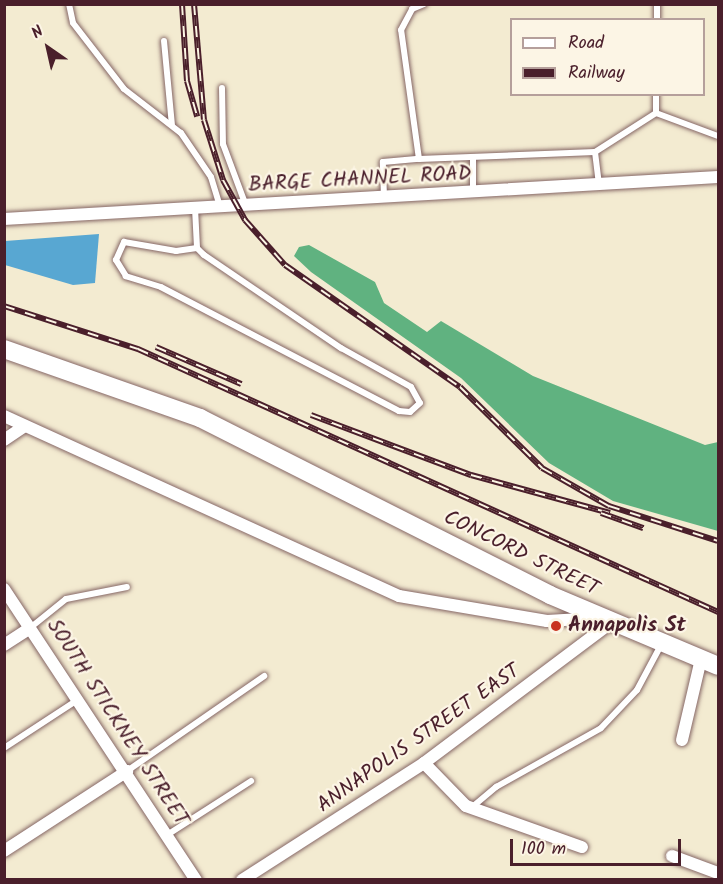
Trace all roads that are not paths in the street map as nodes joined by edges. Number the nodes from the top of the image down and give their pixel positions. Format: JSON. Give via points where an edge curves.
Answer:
{"nodes":[{"id":1,"x":69,"y":4,"type":"edge"},
{"id":2,"x":424,"y":4,"type":"edge"},
{"id":3,"x":164,"y":41,"type":"dead end"},
{"id":4,"x":222,"y":88,"type":"dead end"},
{"id":5,"x":656,"y":96,"type":"edge"},
{"id":6,"x":656,"y":113,"type":"junction"},
{"id":7,"x":172,"y":125,"type":"junction"},
{"id":8,"x":718,"y":136,"type":"edge"},
{"id":9,"x":595,"y":152,"type":"junction"},
{"id":10,"x":473,"y":158,"type":"junction"},
{"id":11,"x":419,"y":159,"type":"junction"},
{"id":12,"x":718,"y":177,"type":"edge"},
{"id":13,"x":599,"y":185,"type":"junction"},
{"id":14,"x":472,"y":192,"type":"junction"},
{"id":15,"x":384,"y":198,"type":"junction"},
{"id":16,"x":246,"y":206,"type":"junction"},
{"id":17,"x":195,"y":208,"type":"junction"},
{"id":18,"x":220,"y":208,"type":"junction"},
{"id":19,"x":4,"y":219,"type":"edge"},
{"id":20,"x":197,"y":248,"type":"junction"},
{"id":21,"x":4,"y":349,"type":"edge"},
{"id":22,"x":4,"y":416,"type":"edge"},
{"id":23,"x":25,"y":426,"type":"junction"},
{"id":24,"x":4,"y":440,"type":"edge"},
{"id":25,"x":127,"y":586,"type":"dead end"},
{"id":26,"x":4,"y":589,"type":"edge"},
{"id":27,"x":606,"y":620,"type":"junction"},
{"id":28,"x":30,"y":628,"type":"junction"},
{"id":29,"x":662,"y":643,"type":"junction"},
{"id":30,"x":4,"y":645,"type":"edge"},
{"id":31,"x":701,"y":659,"type":"junction"},
{"id":32,"x":718,"y":666,"type":"edge"},
{"id":33,"x":264,"y":676,"type":"dead end"},
{"id":34,"x":79,"y":699,"type":"junction"},
{"id":35,"x":682,"y":740,"type":"dead end"},
{"id":36,"x":4,"y":748,"type":"edge"},
{"id":37,"x":424,"y":763,"type":"junction"},
{"id":38,"x":127,"y":771,"type":"junction"},
{"id":39,"x":251,"y":781,"type":"dead end"},
{"id":40,"x":470,"y":808,"type":"junction"},
{"id":41,"x":168,"y":835,"type":"junction"},
{"id":42,"x":582,"y":847,"type":"dead end"},
{"id":43,"x":4,"y":851,"type":"edge"},
{"id":44,"x":672,"y":856,"type":"dead end"},
{"id":45,"x":718,"y":873,"type":"edge"},
{"id":46,"x":196,"y":879,"type":"edge"},
{"id":47,"x":242,"y":879,"type":"edge"}],
"edges":[{"from":1,"to":7,"type":"lane","via":[[73,23],[124,89]]},
{"from":2,"to":11,"type":"lane","via":[[412,9],[401,30]]},
{"from":3,"to":7,"type":"lane"},
{"from":4,"to":16,"type":"lane","via":[[223,144]]},
{"from":5,"to":6,"type":"lane"},
{"from":6,"to":8,"type":"lane"},
{"from":6,"to":9,"type":"lane"},
{"from":7,"to":18,"type":"lane","via":[[211,177]]},
{"from":9,"to":10,"type":"lane"},
{"from":9,"to":13,"type":"lane"},
{"from":10,"to":11,"type":"lane"},
{"from":10,"to":14,"type":"lane"},
{"from":11,"to":15,"type":"lane","via":[[383,162]]},
{"from":12,"to":13,"type":"street","name":"BARGE CHANNEL ROAD"},
{"from":13,"to":14,"type":"street","name":"BARGE CHANNEL ROAD"},
{"from":14,"to":15,"type":"street","name":"BARGE CHANNEL ROAD"},
{"from":15,"to":16,"type":"street","name":"BARGE CHANNEL ROAD"},
{"from":16,"to":18,"type":"street","name":"BARGE CHANNEL ROAD"},
{"from":17,"to":18,"type":"street","name":"BARGE CHANNEL ROAD"},
{"from":17,"to":19,"type":"street","name":"BARGE CHANNEL ROAD"},
{"from":17,"to":20,"type":"lane"},
{"from":20,"to":20,"type":"lane","via":[[341,348],[411,387],[420,403],[410,412],[399,411],[171,292],[126,276],[116,260],[124,242],[176,251]]},
{"from":21,"to":27,"type":"main road","name":"CONCORD STREET","via":[[200,418]]},
{"from":22,"to":23,"type":"street","name":"CONCORD STREET"},
{"from":23,"to":24,"type":"street"},
{"from":23,"to":27,"type":"street","name":"CONCORD STREET","via":[[399,596],[547,621]]},
{"from":25,"to":28,"type":"lane","via":[[66,599]]},
{"from":26,"to":28,"type":"street","name":"SOUTH STICKNEY STREET"},
{"from":27,"to":29,"type":"main road"},
{"from":27,"to":37,"type":"street","name":"ANNAPOLIS STREET EAST"},
{"from":28,"to":30,"type":"street"},
{"from":28,"to":34,"type":"street","name":"SOUTH STICKNEY STREET"},
{"from":29,"to":31,"type":"main road"},
{"from":29,"to":40,"type":"lane","via":[[637,690],[601,728],[496,788]]},
{"from":31,"to":32,"type":"main road"},
{"from":31,"to":35,"type":"street"},
{"from":33,"to":38,"type":"lane"},
{"from":34,"to":36,"type":"lane"},
{"from":34,"to":38,"type":"street","name":"SOUTH STICKNEY STREET"},
{"from":37,"to":40,"type":"street"},
{"from":37,"to":47,"type":"street","name":"ANNAPOLIS STREET EAST"},
{"from":38,"to":41,"type":"street","name":"SOUTH STICKNEY STREET"},
{"from":38,"to":43,"type":"street"},
{"from":39,"to":41,"type":"lane"},
{"from":40,"to":42,"type":"street"},
{"from":41,"to":46,"type":"street","name":"SOUTH STICKNEY STREET"},
{"from":44,"to":45,"type":"street"}]}
